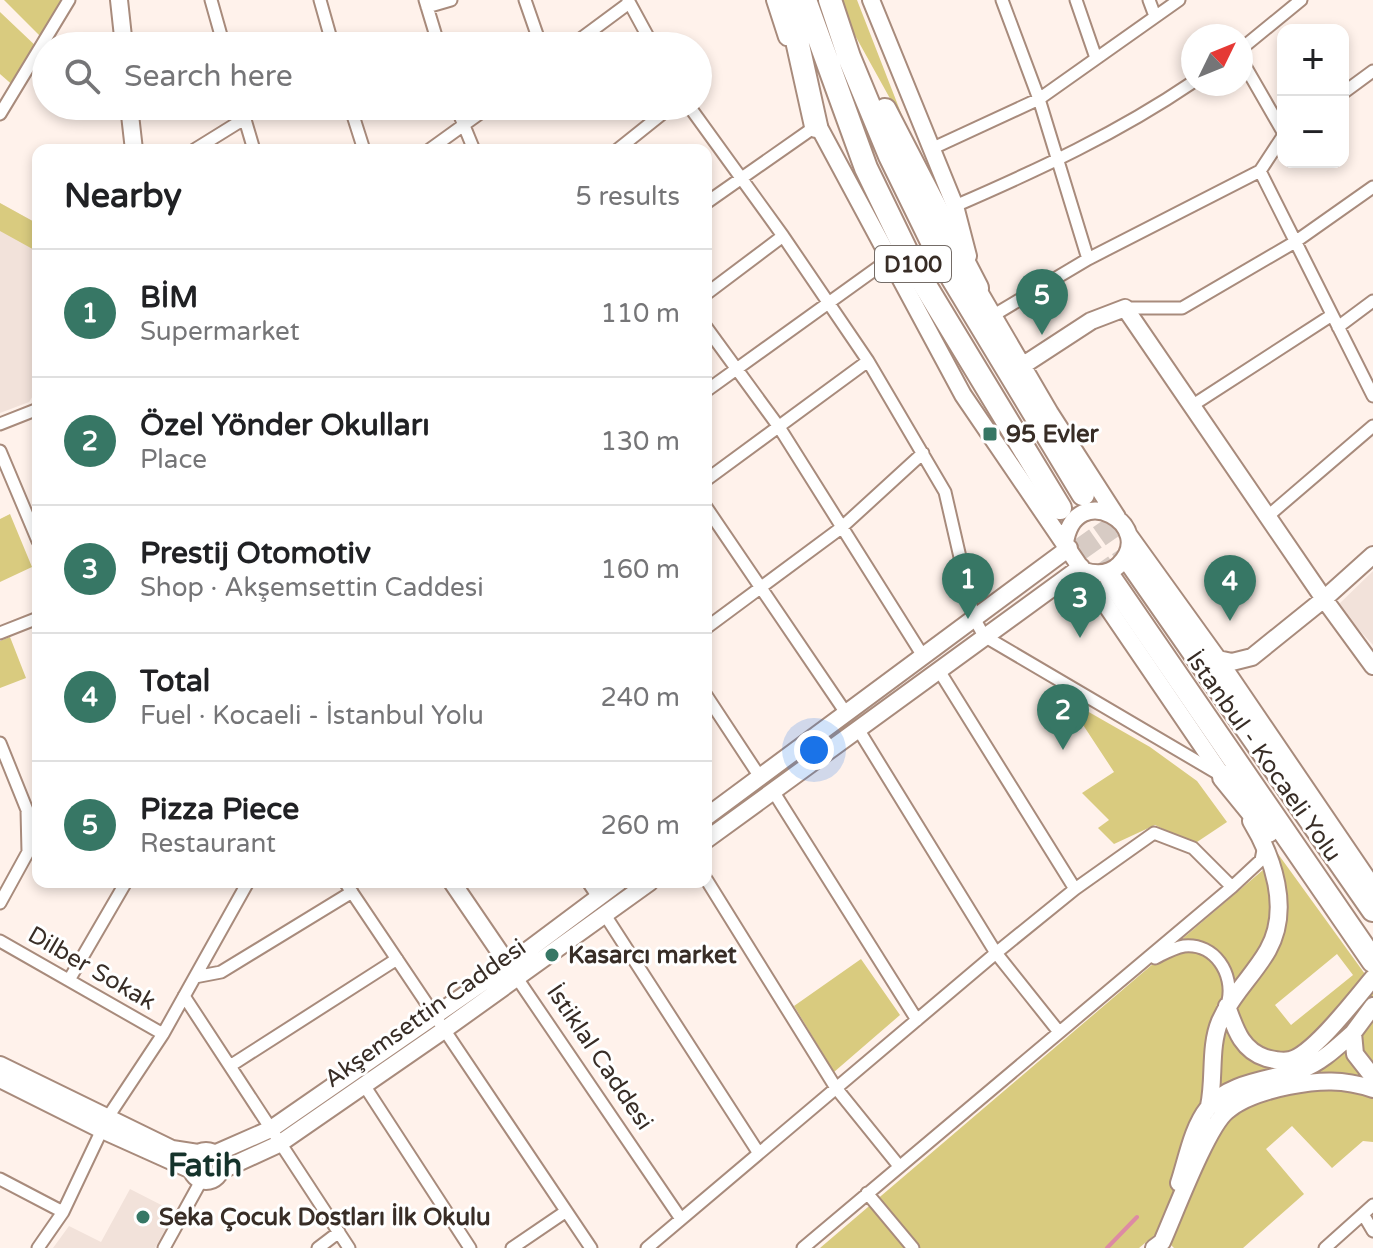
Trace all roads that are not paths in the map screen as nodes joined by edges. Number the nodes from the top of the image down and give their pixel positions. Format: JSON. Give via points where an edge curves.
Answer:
{"nodes":[{"id":1,"x":69,"y":0,"type":"edge"},
{"id":2,"x":119,"y":0,"type":"edge"},
{"id":3,"x":211,"y":0,"type":"edge"},
{"id":4,"x":320,"y":0,"type":"edge"},
{"id":5,"x":451,"y":0,"type":"edge"},
{"id":6,"x":525,"y":0,"type":"edge"},
{"id":7,"x":775,"y":0,"type":"edge"},
{"id":8,"x":788,"y":0,"type":"edge"},
{"id":9,"x":805,"y":0,"type":"edge"},
{"id":10,"x":871,"y":0,"type":"edge"},
{"id":11,"x":1002,"y":0,"type":"edge"},
{"id":12,"x":1076,"y":0,"type":"edge"},
{"id":13,"x":1149,"y":0,"type":"edge"},
{"id":14,"x":1179,"y":0,"type":"edge"},
{"id":15,"x":1301,"y":0,"type":"edge"},
{"id":16,"x":628,"y":2,"type":"edge"},
{"id":17,"x":426,"y":3,"type":"edge"},
{"id":18,"x":831,"y":3,"type":"edge"},
{"id":19,"x":1155,"y":16,"type":"junction"},
{"id":20,"x":50,"y":32,"type":"edge"},
{"id":21,"x":122,"y":32,"type":"edge"},
{"id":22,"x":220,"y":32,"type":"edge"},
{"id":23,"x":329,"y":32,"type":"edge"},
{"id":24,"x":435,"y":32,"type":"edge"},
{"id":25,"x":536,"y":32,"type":"edge"},
{"id":26,"x":589,"y":32,"type":"edge"},
{"id":27,"x":645,"y":32,"type":"edge"},
{"id":28,"x":1253,"y":39,"type":"edge"},
{"id":29,"x":1096,"y":58,"type":"junction"},
{"id":30,"x":32,"y":61,"type":"edge"},
{"id":31,"x":1373,"y":71,"type":"edge"},
{"id":32,"x":1253,"y":80,"type":"edge"},
{"id":33,"x":1349,"y":89,"type":"edge"},
{"id":34,"x":1181,"y":90,"type":"edge"},
{"id":35,"x":1039,"y":99,"type":"junction"},
{"id":36,"x":0,"y":114,"type":"edge"},
{"id":37,"x":131,"y":120,"type":"edge"},
{"id":38,"x":242,"y":120,"type":"edge"},
{"id":39,"x":244,"y":120,"type":"edge"},
{"id":40,"x":354,"y":120,"type":"edge"},
{"id":41,"x":461,"y":120,"type":"edge"},
{"id":42,"x":472,"y":120,"type":"edge"},
{"id":43,"x":654,"y":120,"type":"edge"},
{"id":44,"x":699,"y":120,"type":"edge"},
{"id":45,"x":1277,"y":123,"type":"edge"},
{"id":46,"x":816,"y":126,"type":"junction"},
{"id":47,"x":463,"y":127,"type":"junction"},
{"id":48,"x":133,"y":144,"type":"edge"},
{"id":49,"x":204,"y":144,"type":"edge"},
{"id":50,"x":252,"y":144,"type":"edge"},
{"id":51,"x":362,"y":144,"type":"edge"},
{"id":52,"x":438,"y":144,"type":"edge"},
{"id":53,"x":471,"y":144,"type":"edge"},
{"id":54,"x":624,"y":144,"type":"edge"},
{"id":55,"x":1277,"y":144,"type":"edge"},
{"id":56,"x":931,"y":149,"type":"junction"},
{"id":57,"x":1056,"y":162,"type":"junction"},
{"id":58,"x":1260,"y":171,"type":"junction"},
{"id":59,"x":741,"y":177,"type":"junction"},
{"id":60,"x":1373,"y":187,"type":"edge"},
{"id":61,"x":712,"y":199,"type":"edge"},
{"id":62,"x":955,"y":206,"type":"junction"},
{"id":63,"x":783,"y":236,"type":"junction"},
{"id":64,"x":1295,"y":242,"type":"junction"},
{"id":65,"x":891,"y":258,"type":"junction"},
{"id":66,"x":1088,"y":259,"type":"junction"},
{"id":67,"x":977,"y":288,"type":"junction"},
{"id":68,"x":712,"y":289,"type":"edge"},
{"id":69,"x":1373,"y":301,"type":"edge"},
{"id":70,"x":828,"y":303,"type":"junction"},
{"id":71,"x":1125,"y":308,"type":"junction"},
{"id":72,"x":994,"y":315,"type":"junction"},
{"id":73,"x":1332,"y":315,"type":"junction"},
{"id":74,"x":1338,"y":327,"type":"junction"},
{"id":75,"x":712,"y":335,"type":"edge"},
{"id":76,"x":868,"y":361,"type":"junction"},
{"id":77,"x":1022,"y":366,"type":"junction"},
{"id":78,"x":737,"y":369,"type":"junction"},
{"id":79,"x":712,"y":387,"type":"edge"},
{"id":80,"x":1373,"y":396,"type":"edge"},
{"id":81,"x":1193,"y":405,"type":"junction"},
{"id":82,"x":32,"y":411,"type":"edge"},
{"id":83,"x":0,"y":424,"type":"edge"},
{"id":84,"x":1373,"y":426,"type":"edge"},
{"id":85,"x":779,"y":427,"type":"junction"},
{"id":86,"x":0,"y":451,"type":"edge"},
{"id":87,"x":923,"y":453,"type":"junction"},
{"id":88,"x":712,"y":476,"type":"edge"},
{"id":89,"x":1083,"y":494,"type":"tunnel mouth"},
{"id":90,"x":1054,"y":513,"type":"junction"},
{"id":91,"x":712,"y":516,"type":"edge"},
{"id":92,"x":1268,"y":516,"type":"junction"},
{"id":93,"x":1117,"y":517,"type":"junction"},
{"id":94,"x":32,"y":527,"type":"edge"},
{"id":95,"x":841,"y":528,"type":"junction"},
{"id":96,"x":1128,"y":534,"type":"junction"},
{"id":97,"x":1067,"y":545,"type":"junction"},
{"id":98,"x":1373,"y":555,"type":"edge"},
{"id":99,"x":1133,"y":565,"type":"tunnel mouth"},
{"id":100,"x":1043,"y":568,"type":"junction"},
{"id":101,"x":1083,"y":569,"type":"junction"},
{"id":102,"x":1056,"y":584,"type":"junction"},
{"id":103,"x":762,"y":587,"type":"junction"},
{"id":104,"x":1106,"y":589,"type":"junction"},
{"id":105,"x":1324,"y":599,"type":"junction"},
{"id":106,"x":974,"y":618,"type":"junction"},
{"id":107,"x":32,"y":620,"type":"edge"},
{"id":108,"x":712,"y":624,"type":"edge"},
{"id":109,"x":0,"y":633,"type":"edge"},
{"id":110,"x":984,"y":636,"type":"junction"},
{"id":111,"x":923,"y":656,"type":"junction"},
{"id":112,"x":1218,"y":659,"type":"junction"},
{"id":113,"x":1373,"y":666,"type":"edge"},
{"id":114,"x":938,"y":669,"type":"junction"},
{"id":115,"x":712,"y":704,"type":"edge"},
{"id":116,"x":1250,"y":707,"type":"junction"},
{"id":117,"x":846,"y":713,"type":"junction"},
{"id":118,"x":858,"y":729,"type":"junction"},
{"id":119,"x":0,"y":743,"type":"edge"},
{"id":120,"x":760,"y":777,"type":"junction"},
{"id":121,"x":1224,"y":777,"type":"junction"},
{"id":122,"x":773,"y":791,"type":"junction"},
{"id":123,"x":712,"y":813,"type":"edge"},
{"id":124,"x":712,"y":836,"type":"edge"},
{"id":125,"x":1267,"y":849,"type":"junction"},
{"id":126,"x":1232,"y":887,"type":"junction"},
{"id":127,"x":1373,"y":887,"type":"edge"},
{"id":128,"x":123,"y":888,"type":"edge"},
{"id":129,"x":245,"y":888,"type":"edge"},
{"id":130,"x":347,"y":888,"type":"edge"},
{"id":131,"x":349,"y":888,"type":"edge"},
{"id":132,"x":456,"y":888,"type":"edge"},
{"id":133,"x":592,"y":888,"type":"edge"},
{"id":134,"x":611,"y":888,"type":"edge"},
{"id":135,"x":642,"y":888,"type":"edge"},
{"id":136,"x":712,"y":888,"type":"edge"},
{"id":137,"x":1075,"y":889,"type":"junction"},
{"id":138,"x":598,"y":897,"type":"junction"},
{"id":139,"x":0,"y":903,"type":"edge"},
{"id":140,"x":1373,"y":909,"type":"edge"},
{"id":141,"x":605,"y":915,"type":"junction"},
{"id":142,"x":1356,"y":936,"type":"junction"},
{"id":143,"x":0,"y":941,"type":"edge"},
{"id":144,"x":996,"y":953,"type":"junction"},
{"id":145,"x":397,"y":959,"type":"junction"},
{"id":146,"x":1373,"y":961,"type":"edge"},
{"id":147,"x":512,"y":971,"type":"junction"},
{"id":148,"x":1130,"y":972,"type":"junction"},
{"id":149,"x":195,"y":977,"type":"junction"},
{"id":150,"x":1373,"y":978,"type":"edge"},
{"id":151,"x":69,"y":980,"type":"junction"},
{"id":152,"x":184,"y":996,"type":"junction"},
{"id":153,"x":1227,"y":1006,"type":"junction"},
{"id":154,"x":1373,"y":1006,"type":"edge"},
{"id":155,"x":917,"y":1020,"type":"junction"},
{"id":156,"x":439,"y":1023,"type":"junction"},
{"id":157,"x":1335,"y":1023,"type":"junction"},
{"id":158,"x":1059,"y":1032,"type":"junction"},
{"id":159,"x":1353,"y":1033,"type":"junction"},
{"id":160,"x":163,"y":1034,"type":"junction"},
{"id":161,"x":1319,"y":1060,"type":"junction"},
{"id":162,"x":0,"y":1065,"type":"edge"},
{"id":163,"x":230,"y":1066,"type":"junction"},
{"id":164,"x":1214,"y":1071,"type":"junction"},
{"id":165,"x":1373,"y":1077,"type":"edge"},
{"id":166,"x":0,"y":1079,"type":"edge"},
{"id":167,"x":1302,"y":1083,"type":"junction"},
{"id":168,"x":364,"y":1085,"type":"junction"},
{"id":169,"x":836,"y":1088,"type":"junction"},
{"id":170,"x":1373,"y":1089,"type":"edge"},
{"id":171,"x":1229,"y":1092,"type":"junction"},
{"id":172,"x":1252,"y":1097,"type":"junction"},
{"id":173,"x":1209,"y":1106,"type":"junction"},
{"id":174,"x":105,"y":1124,"type":"junction"},
{"id":175,"x":275,"y":1137,"type":"junction"},
{"id":176,"x":758,"y":1152,"type":"junction"},
{"id":177,"x":206,"y":1154,"type":"junction"},
{"id":178,"x":899,"y":1166,"type":"junction"},
{"id":179,"x":220,"y":1171,"type":"junction"},
{"id":180,"x":196,"y":1175,"type":"junction"},
{"id":181,"x":0,"y":1179,"type":"edge"},
{"id":182,"x":867,"y":1193,"type":"junction"},
{"id":183,"x":1373,"y":1205,"type":"edge"},
{"id":184,"x":63,"y":1212,"type":"junction"},
{"id":185,"x":565,"y":1212,"type":"junction"},
{"id":186,"x":1363,"y":1214,"type":"junction"},
{"id":187,"x":681,"y":1219,"type":"junction"},
{"id":188,"x":1373,"y":1231,"type":"edge"},
{"id":189,"x":339,"y":1232,"type":"junction"},
{"id":190,"x":1161,"y":1246,"type":"edge"},
{"id":191,"x":38,"y":1248,"type":"edge"},
{"id":192,"x":164,"y":1248,"type":"edge"},
{"id":193,"x":318,"y":1248,"type":"edge"},
{"id":194,"x":349,"y":1248,"type":"edge"},
{"id":195,"x":470,"y":1248,"type":"edge"},
{"id":196,"x":512,"y":1248,"type":"edge"},
{"id":197,"x":591,"y":1248,"type":"edge"},
{"id":198,"x":647,"y":1248,"type":"edge"},
{"id":199,"x":803,"y":1248,"type":"edge"},
{"id":200,"x":913,"y":1248,"type":"edge"},
{"id":201,"x":1325,"y":1248,"type":"edge"}],
"edges":[{"from":1,"to":20,"type":"street"},
{"from":2,"to":21,"type":"main road"},
{"from":3,"to":22,"type":"street"},
{"from":4,"to":23,"type":"street"},
{"from":5,"to":17,"type":"street"},
{"from":6,"to":25,"type":"street"},
{"from":7,"to":46,"type":"main road"},
{"from":8,"to":46,"type":"highway"},
{"from":9,"to":90,"type":"highway","number":"D100","via":[[866,168],[914,267]]},
{"from":10,"to":56,"type":"main road"},
{"from":11,"to":35,"type":"street"},
{"from":12,"to":29,"type":"street"},
{"from":13,"to":19,"type":"street"},
{"from":14,"to":19,"type":"street"},
{"from":15,"to":28,"type":"street"},
{"from":16,"to":26,"type":"street"},
{"from":16,"to":27,"type":"street"},
{"from":17,"to":24,"type":"street"},
{"from":18,"to":67,"type":"highway"},
{"from":18,"to":89,"type":"highway","number":"D100","via":[[890,156],[938,254]]},
{"from":19,"to":29,"type":"street"},
{"from":29,"to":35,"type":"street"},
{"from":30,"to":36,"type":"street"},
{"from":31,"to":33,"type":"street"},
{"from":32,"to":45,"type":"street"},
{"from":34,"to":57,"type":"street"},
{"from":35,"to":56,"type":"street"},
{"from":35,"to":57,"type":"street"},
{"from":37,"to":48,"type":"main road"},
{"from":38,"to":49,"type":"street"},
{"from":39,"to":50,"type":"street"},
{"from":40,"to":51,"type":"street"},
{"from":41,"to":47,"type":"street"},
{"from":42,"to":47,"type":"street"},
{"from":43,"to":54,"type":"street"},
{"from":44,"to":59,"type":"street"},
{"from":46,"to":59,"type":"street"},
{"from":46,"to":65,"type":"main road"},
{"from":47,"to":52,"type":"street"},
{"from":47,"to":53,"type":"street"},
{"from":55,"to":58,"type":"street"},
{"from":56,"to":62,"type":"main road"},
{"from":57,"to":62,"type":"street"},
{"from":57,"to":66,"type":"street"},
{"from":58,"to":64,"type":"street"},
{"from":58,"to":66,"type":"street"},
{"from":59,"to":61,"type":"street"},
{"from":59,"to":63,"type":"street"},
{"from":60,"to":64,"type":"street"},
{"from":62,"to":67,"type":"main road"},
{"from":63,"to":68,"type":"street"},
{"from":63,"to":70,"type":"street"},
{"from":64,"to":71,"type":"street","via":[[1182,308]]},
{"from":64,"to":73,"type":"street"},
{"from":65,"to":70,"type":"street"},
{"from":65,"to":90,"type":"main road","via":[[963,395]]},
{"from":66,"to":72,"type":"street"},
{"from":67,"to":72,"type":"main road"},
{"from":69,"to":74,"type":"street"},
{"from":70,"to":76,"type":"street"},
{"from":70,"to":78,"type":"street"},
{"from":71,"to":77,"type":"main road","via":[[1091,321]]},
{"from":71,"to":81,"type":"main road"},
{"from":72,"to":77,"type":"main road"},
{"from":73,"to":74,"type":"street"},
{"from":73,"to":81,"type":"street"},
{"from":74,"to":80,"type":"street"},
{"from":75,"to":78,"type":"street"},
{"from":76,"to":85,"type":"street"},
{"from":76,"to":87,"type":"street"},
{"from":77,"to":93,"type":"main road"},
{"from":78,"to":79,"type":"street"},
{"from":78,"to":85,"type":"street"},
{"from":81,"to":92,"type":"main road"},
{"from":82,"to":83,"type":"street"},
{"from":84,"to":92,"type":"street"},
{"from":85,"to":88,"type":"street"},
{"from":85,"to":95,"type":"street"},
{"from":86,"to":94,"type":"street"},
{"from":87,"to":95,"type":"street"},
{"from":87,"to":106,"type":"street","via":[[945,492]]},
{"from":90,"to":97,"type":"main road"},
{"from":90,"to":100,"type":"main road"},
{"from":91,"to":103,"type":"street"},
{"from":92,"to":105,"type":"main road"},
{"from":93,"to":96,"type":"main road"},
{"from":93,"to":97,"type":"main road","via":[[1088,511],[1071,523]]},
{"from":95,"to":103,"type":"street"},
{"from":95,"to":111,"type":"street"},
{"from":96,"to":101,"type":"main road","via":[[1122,563],[1105,573]]},
{"from":96,"to":112,"type":"main road"},
{"from":97,"to":100,"type":"main road"},
{"from":97,"to":101,"type":"main road"},
{"from":98,"to":105,"type":"main road"},
{"from":99,"to":140,"type":"highway"},
{"from":100,"to":106,"type":"main road"},
{"from":101,"to":102,"type":"main road"},
{"from":101,"to":104,"type":"main road"},
{"from":102,"to":104,"type":"main road"},
{"from":102,"to":110,"type":"main road"},
{"from":103,"to":108,"type":"street"},
{"from":103,"to":117,"type":"street"},
{"from":104,"to":121,"type":"main road"},
{"from":104,"to":142,"type":"highway","name":"İstanbul - Kocaeli Yolu"},
{"from":105,"to":112,"type":"main road","via":[[1252,657]]},
{"from":105,"to":113,"type":"main road"},
{"from":106,"to":110,"type":"street"},
{"from":106,"to":111,"type":"main road"},
{"from":107,"to":109,"type":"street"},
{"from":110,"to":114,"type":"main road"},
{"from":110,"to":121,"type":"street"},
{"from":111,"to":117,"type":"main road"},
{"from":112,"to":116,"type":"main road"},
{"from":114,"to":118,"type":"main road"},
{"from":114,"to":137,"type":"street"},
{"from":115,"to":120,"type":"street"},
{"from":116,"to":127,"type":"main road"},
{"from":116,"to":140,"type":"highway"},
{"from":117,"to":120,"type":"main road"},
{"from":118,"to":122,"type":"main road"},
{"from":118,"to":144,"type":"street"},
{"from":119,"to":139,"type":"street","via":[[27,810],[28,852]]},
{"from":120,"to":123,"type":"main road"},
{"from":121,"to":125,"type":"main road"},
{"from":121,"to":142,"type":"highway"},
{"from":122,"to":124,"type":"main road"},
{"from":122,"to":155,"type":"street"},
{"from":125,"to":126,"type":"street"},
{"from":125,"to":153,"type":"main road","via":[[1277,894],[1276,930],[1268,950]]},
{"from":126,"to":137,"type":"street","via":[[1193,848],[1154,833]]},
{"from":126,"to":148,"type":"street"},
{"from":128,"to":151,"type":"street"},
{"from":129,"to":149,"type":"street"},
{"from":130,"to":149,"type":"street","via":[[221,972]]},
{"from":131,"to":145,"type":"street"},
{"from":132,"to":147,"type":"main road","name":"İstiklal Caddesi"},
{"from":133,"to":138,"type":"street"},
{"from":134,"to":138,"type":"main road","name":"Akşemsettin Caddesi"},
{"from":135,"to":141,"type":"main road","name":"Akşemsettin Caddesi"},
{"from":136,"to":169,"type":"street"},
{"from":137,"to":144,"type":"street"},
{"from":138,"to":147,"type":"main road","name":"Akşemsettin Caddesi"},
{"from":141,"to":147,"type":"main road","name":"Akşemsettin Caddesi"},
{"from":141,"to":176,"type":"street"},
{"from":142,"to":146,"type":"highway","name":"İstanbul - Kocaeli Yolu"},
{"from":143,"to":151,"type":"street","name":"Dilber Sokak"},
{"from":144,"to":155,"type":"street"},
{"from":144,"to":158,"type":"street"},
{"from":145,"to":156,"type":"street"},
{"from":145,"to":163,"type":"street"},
{"from":147,"to":156,"type":"main road","name":"Akşemsettin Caddesi"},
{"from":147,"to":187,"type":"street","name":"İstiklal Caddesi"},
{"from":148,"to":153,"type":"street","via":[[1173,949],[1199,947],[1226,971],[1231,989]]},
{"from":148,"to":158,"type":"street"},
{"from":149,"to":152,"type":"street"},
{"from":150,"to":157,"type":"main road"},
{"from":151,"to":160,"type":"street","name":"Dilber Sokak"},
{"from":152,"to":160,"type":"street"},
{"from":152,"to":163,"type":"street"},
{"from":153,"to":157,"type":"main road","via":[[1244,1045],[1277,1061],[1293,1060]]},
{"from":153,"to":164,"type":"main road","via":[[1215,1035]]},
{"from":154,"to":159,"type":"main road"},
{"from":155,"to":169,"type":"street"},
{"from":156,"to":168,"type":"main road","name":"Akşemsettin Caddesi"},
{"from":156,"to":175,"type":"main road","name":"Akşemsettin Caddesi"},
{"from":156,"to":185,"type":"street"},
{"from":157,"to":161,"type":"main road"},
{"from":158,"to":178,"type":"street"},
{"from":159,"to":161,"type":"main road"},
{"from":159,"to":165,"type":"main road","via":[[1355,1054]]},
{"from":160,"to":174,"type":"street"},
{"from":161,"to":167,"type":"main road"},
{"from":161,"to":171,"type":"main road"},
{"from":162,"to":174,"type":"main road"},
{"from":163,"to":175,"type":"street"},
{"from":164,"to":171,"type":"main road"},
{"from":164,"to":173,"type":"main road"},
{"from":166,"to":174,"type":"main road"},
{"from":167,"to":170,"type":"main road","via":[[1350,1081]]},
{"from":167,"to":172,"type":"main road"},
{"from":168,"to":175,"type":"main road","name":"Akşemsettin Caddesi"},
{"from":168,"to":195,"type":"street"},
{"from":169,"to":176,"type":"street"},
{"from":169,"to":178,"type":"street"},
{"from":171,"to":172,"type":"main road"},
{"from":171,"to":173,"type":"main road"},
{"from":172,"to":190,"type":"main road","via":[[1225,1112],[1213,1129]]},
{"from":173,"to":190,"type":"main road","via":[[1192,1142]]},
{"from":174,"to":177,"type":"main road","via":[[172,1149]]},
{"from":174,"to":180,"type":"main road"},
{"from":174,"to":184,"type":"street"},
{"from":175,"to":177,"type":"main road","name":"Akşemsettin Caddesi"},
{"from":175,"to":179,"type":"main road","name":"Akşemsettin Caddesi"},
{"from":175,"to":189,"type":"street"},
{"from":176,"to":187,"type":"street"},
{"from":177,"to":179,"type":"main road","via":[[220,1161]]},
{"from":177,"to":180,"type":"main road","via":[[192,1160]]},
{"from":178,"to":182,"type":"street"},
{"from":179,"to":180,"type":"main road","via":[[210,1181]]},
{"from":180,"to":192,"type":"street"},
{"from":181,"to":184,"type":"street"},
{"from":182,"to":199,"type":"street"},
{"from":182,"to":200,"type":"street"},
{"from":183,"to":186,"type":"street"},
{"from":184,"to":191,"type":"street"},
{"from":185,"to":196,"type":"street"},
{"from":185,"to":197,"type":"street"},
{"from":186,"to":188,"type":"street"},
{"from":186,"to":201,"type":"street"},
{"from":187,"to":198,"type":"street"},
{"from":189,"to":193,"type":"street"},
{"from":189,"to":194,"type":"street"}]}
